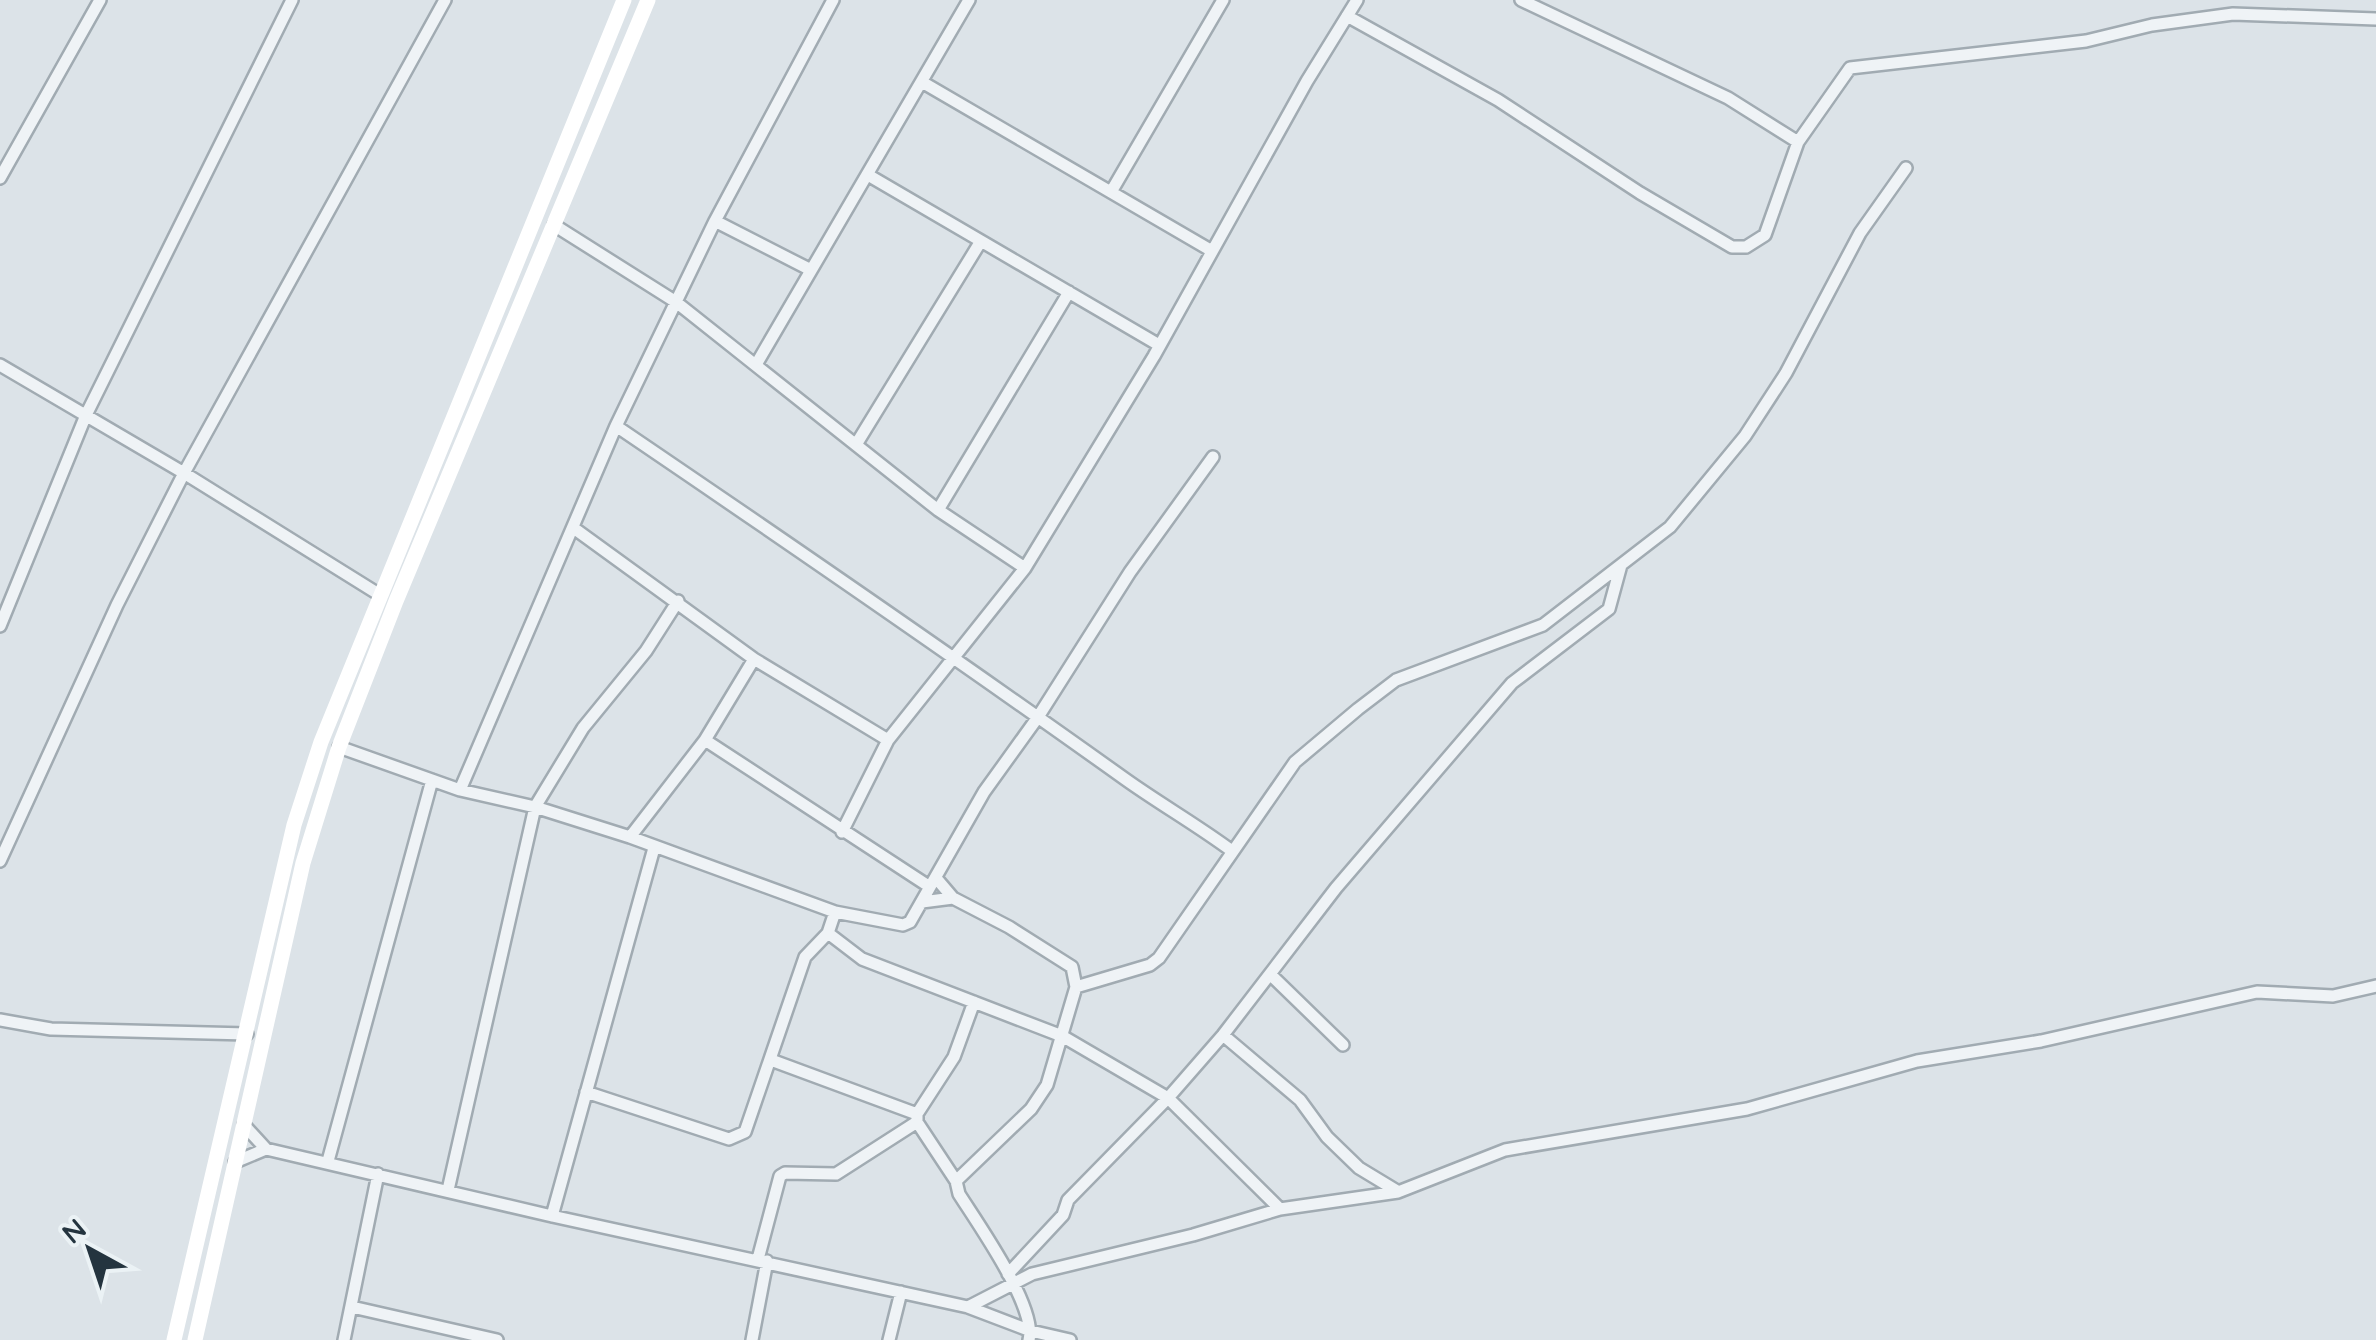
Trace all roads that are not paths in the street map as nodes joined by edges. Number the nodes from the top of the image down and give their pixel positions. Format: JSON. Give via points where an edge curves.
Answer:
{"nodes":[{"id":1,"x":100,"y":0,"type":"edge"},
{"id":2,"x":292,"y":0,"type":"edge"},
{"id":3,"x":446,"y":0,"type":"edge"},
{"id":4,"x":624,"y":0,"type":"edge"},
{"id":5,"x":648,"y":0,"type":"edge"},
{"id":6,"x":833,"y":0,"type":"edge"},
{"id":7,"x":970,"y":0,"type":"edge"},
{"id":8,"x":1223,"y":0,"type":"edge"},
{"id":9,"x":1357,"y":0,"type":"edge"},
{"id":10,"x":1522,"y":0,"type":"edge"},
{"id":11,"x":1347,"y":16,"type":"junction"},
{"id":12,"x":2376,"y":19,"type":"edge"},
{"id":13,"x":922,"y":82,"type":"junction"},
{"id":14,"x":1798,"y":142,"type":"junction"},
{"id":15,"x":1906,"y":168,"type":"dead end"},
{"id":16,"x":868,"y":175,"type":"junction"},
{"id":17,"x":0,"y":178,"type":"edge"},
{"id":18,"x":1111,"y":192,"type":"junction"},
{"id":19,"x":715,"y":221,"type":"junction"},
{"id":20,"x":554,"y":225,"type":"junction"},
{"id":21,"x":981,"y":241,"type":"junction"},
{"id":22,"x":1212,"y":251,"type":"junction"},
{"id":23,"x":811,"y":270,"type":"junction"},
{"id":24,"x":1069,"y":292,"type":"junction"},
{"id":25,"x":676,"y":302,"type":"junction"},
{"id":26,"x":1160,"y":345,"type":"junction"},
{"id":27,"x":756,"y":363,"type":"junction"},
{"id":28,"x":0,"y":365,"type":"edge"},
{"id":29,"x":86,"y":415,"type":"junction"},
{"id":30,"x":616,"y":426,"type":"junction"},
{"id":31,"x":856,"y":443,"type":"junction"},
{"id":32,"x":1213,"y":457,"type":"dead end"},
{"id":33,"x":184,"y":473,"type":"junction"},
{"id":34,"x":938,"y":510,"type":"junction"},
{"id":35,"x":575,"y":529,"type":"junction"},
{"id":36,"x":1621,"y":565,"type":"junction"},
{"id":37,"x":1025,"y":568,"type":"junction"},
{"id":38,"x":380,"y":595,"type":"junction"},
{"id":39,"x":678,"y":601,"type":"junction"},
{"id":40,"x":379,"y":622,"type":"junction"},
{"id":41,"x":0,"y":626,"type":"edge"},
{"id":42,"x":954,"y":656,"type":"junction"},
{"id":43,"x":754,"y":659,"type":"junction"},
{"id":44,"x":1038,"y":717,"type":"junction"},
{"id":45,"x":706,"y":740,"type":"junction"},
{"id":46,"x":888,"y":740,"type":"junction"},
{"id":47,"x":339,"y":746,"type":"junction"},
{"id":48,"x":432,"y":780,"type":"junction"},
{"id":49,"x":460,"y":790,"type":"junction"},
{"id":50,"x":534,"y":806,"type":"junction"},
{"id":51,"x":842,"y":832,"type":"junction"},
{"id":52,"x":630,"y":838,"type":"junction"},
{"id":53,"x":654,"y":848,"type":"junction"},
{"id":54,"x":1232,"y":852,"type":"junction"},
{"id":55,"x":0,"y":862,"type":"edge"},
{"id":56,"x":933,"y":883,"type":"junction"},
{"id":57,"x":953,"y":898,"type":"junction"},
{"id":58,"x":922,"y":902,"type":"junction"},
{"id":59,"x":835,"y":912,"type":"junction"},
{"id":60,"x":828,"y":932,"type":"junction"},
{"id":61,"x":1271,"y":974,"type":"junction"},
{"id":62,"x":2376,"y":986,"type":"edge"},
{"id":63,"x":1076,"y":987,"type":"junction"},
{"id":64,"x":974,"y":1002,"type":"junction"},
{"id":65,"x":0,"y":1020,"type":"edge"},
{"id":66,"x":247,"y":1034,"type":"junction"},
{"id":67,"x":1062,"y":1036,"type":"junction"},
{"id":68,"x":1223,"y":1036,"type":"junction"},
{"id":69,"x":1343,"y":1044,"type":"dead end"},
{"id":70,"x":771,"y":1060,"type":"junction"},
{"id":71,"x":586,"y":1092,"type":"junction"},
{"id":72,"x":1168,"y":1098,"type":"junction"},
{"id":73,"x":917,"y":1118,"type":"junction"},
{"id":74,"x":244,"y":1125,"type":"junction"},
{"id":75,"x":266,"y":1148,"type":"junction"},
{"id":76,"x":235,"y":1162,"type":"junction"},
{"id":77,"x":328,"y":1162,"type":"junction"},
{"id":78,"x":378,"y":1174,"type":"junction"},
{"id":79,"x":956,"y":1181,"type":"junction"},
{"id":80,"x":448,"y":1190,"type":"junction"},
{"id":81,"x":1398,"y":1192,"type":"junction"},
{"id":82,"x":1280,"y":1209,"type":"junction"},
{"id":83,"x":552,"y":1216,"type":"junction"},
{"id":84,"x":763,"y":1260,"type":"junction"},
{"id":85,"x":1011,"y":1280,"type":"junction"},
{"id":86,"x":901,"y":1292,"type":"junction"},
{"id":87,"x":183,"y":1305,"type":"junction"},
{"id":88,"x":202,"y":1307,"type":"junction"},
{"id":89,"x":352,"y":1307,"type":"junction"},
{"id":90,"x":968,"y":1308,"type":"junction"},
{"id":91,"x":1030,"y":1335,"type":"edge"},
{"id":92,"x":174,"y":1340,"type":"edge"},
{"id":93,"x":194,"y":1340,"type":"edge"},
{"id":94,"x":344,"y":1340,"type":"edge"},
{"id":95,"x":497,"y":1340,"type":"edge"},
{"id":96,"x":752,"y":1340,"type":"edge"},
{"id":97,"x":890,"y":1340,"type":"edge"},
{"id":98,"x":1070,"y":1340,"type":"edge"}],
"edges":[{"from":1,"to":17,"type":"street"},
{"from":2,"to":29,"type":"street"},
{"from":3,"to":33,"type":"street"},
{"from":4,"to":38,"type":"main road"},
{"from":5,"to":20,"type":"main road"},
{"from":6,"to":19,"type":"street"},
{"from":7,"to":13,"type":"street"},
{"from":8,"to":18,"type":"street"},
{"from":9,"to":11,"type":"street"},
{"from":10,"to":14,"type":"street","via":[[1728,98]]},
{"from":11,"to":14,"type":"street","via":[[1498,100],[1732,248],[1765,236]]},
{"from":11,"to":22,"type":"street"},
{"from":12,"to":14,"type":"street","via":[[2233,14],[2086,41],[1850,68]]},
{"from":13,"to":16,"type":"street"},
{"from":13,"to":18,"type":"street"},
{"from":15,"to":36,"type":"street","via":[[1860,233],[1786,373],[1744,436],[1670,527]]},
{"from":16,"to":21,"type":"street"},
{"from":16,"to":23,"type":"street"},
{"from":18,"to":22,"type":"street"},
{"from":19,"to":23,"type":"street"},
{"from":19,"to":25,"type":"street"},
{"from":20,"to":25,"type":"street"},
{"from":20,"to":40,"type":"main road"},
{"from":21,"to":24,"type":"street"},
{"from":21,"to":31,"type":"street"},
{"from":22,"to":26,"type":"street"},
{"from":23,"to":27,"type":"street"},
{"from":24,"to":26,"type":"street"},
{"from":24,"to":34,"type":"street"},
{"from":25,"to":27,"type":"street"},
{"from":25,"to":30,"type":"street"},
{"from":26,"to":37,"type":"street"},
{"from":27,"to":31,"type":"street"},
{"from":28,"to":29,"type":"street"},
{"from":29,"to":33,"type":"street"},
{"from":29,"to":41,"type":"street"},
{"from":30,"to":35,"type":"street"},
{"from":30,"to":42,"type":"street"},
{"from":31,"to":34,"type":"street"},
{"from":32,"to":44,"type":"street"},
{"from":33,"to":38,"type":"street"},
{"from":33,"to":55,"type":"street"},
{"from":34,"to":37,"type":"street"},
{"from":35,"to":39,"type":"street"},
{"from":35,"to":49,"type":"street"},
{"from":36,"to":54,"type":"street","via":[[1543,625],[1396,680],[1370,699],[1295,762]]},
{"from":36,"to":61,"type":"street","via":[[1610,609],[1512,684]]},
{"from":37,"to":42,"type":"street"},
{"from":38,"to":40,"type":"main road"},
{"from":39,"to":43,"type":"street"},
{"from":39,"to":50,"type":"street"},
{"from":40,"to":47,"type":"main road"},
{"from":40,"to":66,"type":"main road","via":[[321,742],[294,825]]},
{"from":42,"to":44,"type":"street"},
{"from":42,"to":46,"type":"street"},
{"from":43,"to":45,"type":"street"},
{"from":43,"to":46,"type":"street"},
{"from":44,"to":54,"type":"street"},
{"from":44,"to":56,"type":"street","via":[[984,792]]},
{"from":45,"to":51,"type":"street"},
{"from":45,"to":52,"type":"street"},
{"from":46,"to":51,"type":"street"},
{"from":47,"to":48,"type":"street"},
{"from":47,"to":74,"type":"main road","via":[[303,863]]},
{"from":48,"to":49,"type":"street"},
{"from":48,"to":77,"type":"street"},
{"from":49,"to":50,"type":"street"},
{"from":50,"to":52,"type":"street"},
{"from":50,"to":80,"type":"street"},
{"from":51,"to":56,"type":"street"},
{"from":52,"to":53,"type":"street"},
{"from":53,"to":59,"type":"street"},
{"from":53,"to":71,"type":"street"},
{"from":54,"to":63,"type":"street","via":[[1160,958]]},
{"from":56,"to":57,"type":"street"},
{"from":56,"to":58,"type":"street"},
{"from":57,"to":58,"type":"street"},
{"from":57,"to":63,"type":"street","via":[[1072,968]]},
{"from":58,"to":59,"type":"street","via":[[902,925]]},
{"from":59,"to":60,"type":"street"},
{"from":60,"to":64,"type":"street","via":[[862,959]]},
{"from":60,"to":70,"type":"street","via":[[805,956]]},
{"from":61,"to":68,"type":"street"},
{"from":61,"to":69,"type":"street"},
{"from":62,"to":81,"type":"street","via":[[2333,996],[2257,992],[2042,1041],[1917,1061],[1747,1109],[1504,1150]]},
{"from":63,"to":67,"type":"street"},
{"from":64,"to":67,"type":"street"},
{"from":64,"to":73,"type":"street","via":[[954,1057]]},
{"from":65,"to":66,"type":"street","via":[[51,1029]]},
{"from":66,"to":87,"type":"main road"},
{"from":67,"to":72,"type":"street"},
{"from":67,"to":79,"type":"street","via":[[1047,1084],[1031,1108]]},
{"from":68,"to":72,"type":"street"},
{"from":68,"to":81,"type":"street","via":[[1300,1100],[1359,1168]]},
{"from":70,"to":71,"type":"street","via":[[745,1132],[729,1139]]},
{"from":70,"to":73,"type":"street"},
{"from":71,"to":83,"type":"street"},
{"from":72,"to":82,"type":"street"},
{"from":72,"to":85,"type":"street","via":[[1068,1200]]},
{"from":73,"to":79,"type":"street"},
{"from":73,"to":84,"type":"street","via":[[836,1174],[780,1176]]},
{"from":74,"to":75,"type":"street"},
{"from":74,"to":76,"type":"main road"},
{"from":75,"to":76,"type":"street"},
{"from":75,"to":77,"type":"street"},
{"from":76,"to":88,"type":"main road"},
{"from":77,"to":78,"type":"street"},
{"from":78,"to":80,"type":"street"},
{"from":78,"to":89,"type":"street"},
{"from":79,"to":85,"type":"street"},
{"from":80,"to":83,"type":"street"},
{"from":81,"to":82,"type":"street"},
{"from":82,"to":85,"type":"street"},
{"from":83,"to":84,"type":"street"},
{"from":84,"to":86,"type":"street"},
{"from":84,"to":96,"type":"street"},
{"from":85,"to":90,"type":"street"},
{"from":85,"to":91,"type":"street"},
{"from":86,"to":90,"type":"street"},
{"from":86,"to":97,"type":"street"},
{"from":87,"to":88,"type":"main road"},
{"from":87,"to":92,"type":"main road"},
{"from":88,"to":93,"type":"main road"},
{"from":89,"to":94,"type":"street"},
{"from":89,"to":95,"type":"street"},
{"from":90,"to":91,"type":"street"},
{"from":91,"to":98,"type":"street"}]}
